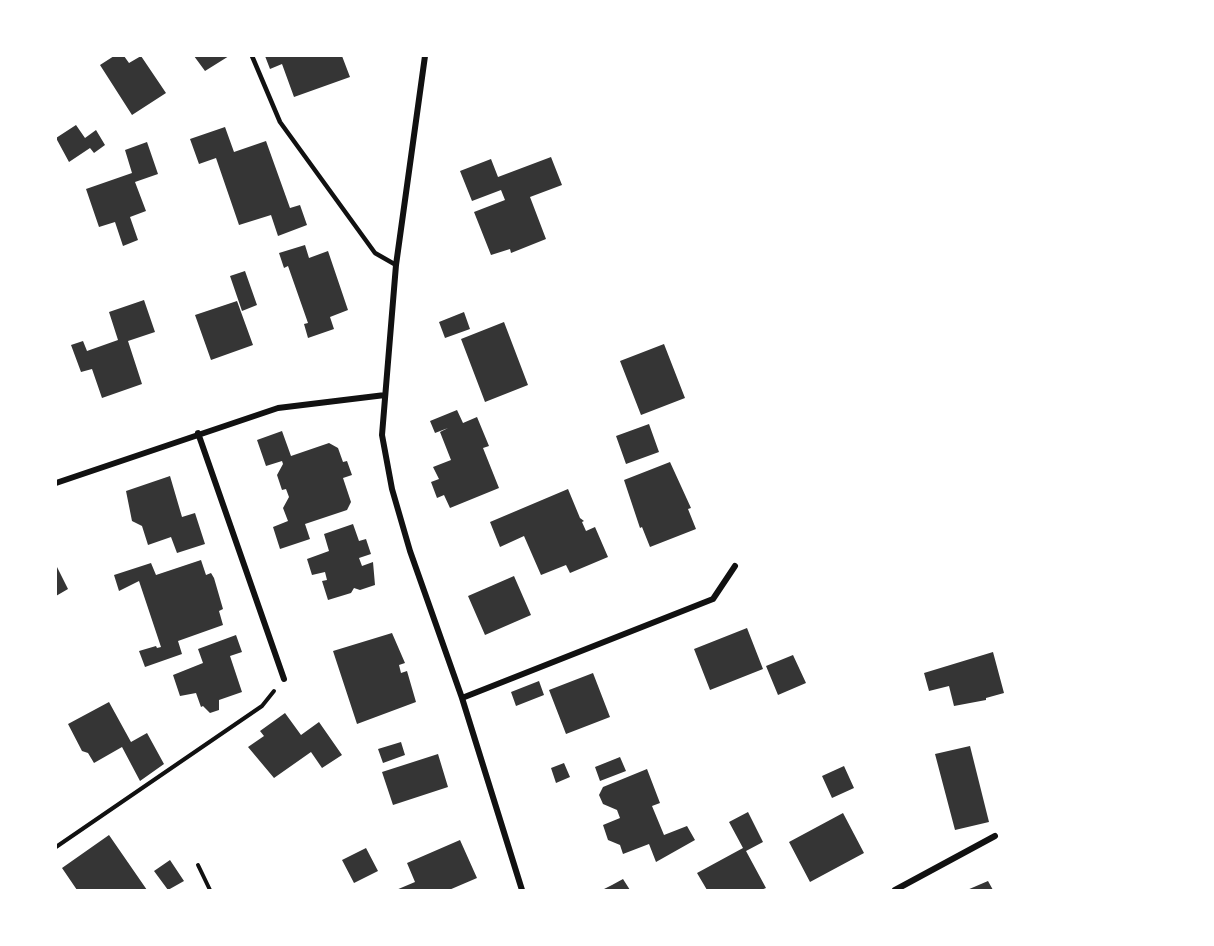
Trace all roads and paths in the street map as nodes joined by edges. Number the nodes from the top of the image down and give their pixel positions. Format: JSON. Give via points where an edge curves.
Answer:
{"nodes":[{"id":1,"x":252,"y":56,"type":"edge"},
{"id":2,"x":424,"y":56,"type":"edge"},
{"id":3,"x":396,"y":265,"type":"junction"},
{"id":4,"x":385,"y":395,"type":"junction"},
{"id":5,"x":198,"y":433,"type":"junction"},
{"id":6,"x":56,"y":483,"type":"edge"},
{"id":7,"x":735,"y":566,"type":"dead end"},
{"id":8,"x":284,"y":679,"type":"joint"},
{"id":9,"x":462,"y":698,"type":"junction"},
{"id":10,"x":994,"y":836,"type":"dead end"},
{"id":11,"x":56,"y":847,"type":"edge"},
{"id":12,"x":198,"y":866,"type":"dead end"},
{"id":13,"x":210,"y":891,"type":"edge"},
{"id":14,"x":522,"y":891,"type":"edge"},
{"id":15,"x":895,"y":891,"type":"edge"}],
"edges":[{"from":1,"to":3,"type":"lane","via":[[280,122],[375,253]]},
{"from":2,"to":3,"type":"street"},
{"from":3,"to":4,"type":"street"},
{"from":4,"to":5,"type":"street","via":[[278,408]]},
{"from":4,"to":9,"type":"street","via":[[382,435],[392,489]]},
{"from":5,"to":6,"type":"street"},
{"from":5,"to":8,"type":"street"},
{"from":7,"to":9,"type":"street","via":[[713,599]]},
{"from":8,"to":11,"type":"path","via":[[262,706]]},
{"from":9,"to":14,"type":"street"},
{"from":10,"to":15,"type":"street"},
{"from":12,"to":13,"type":"path"}]}
